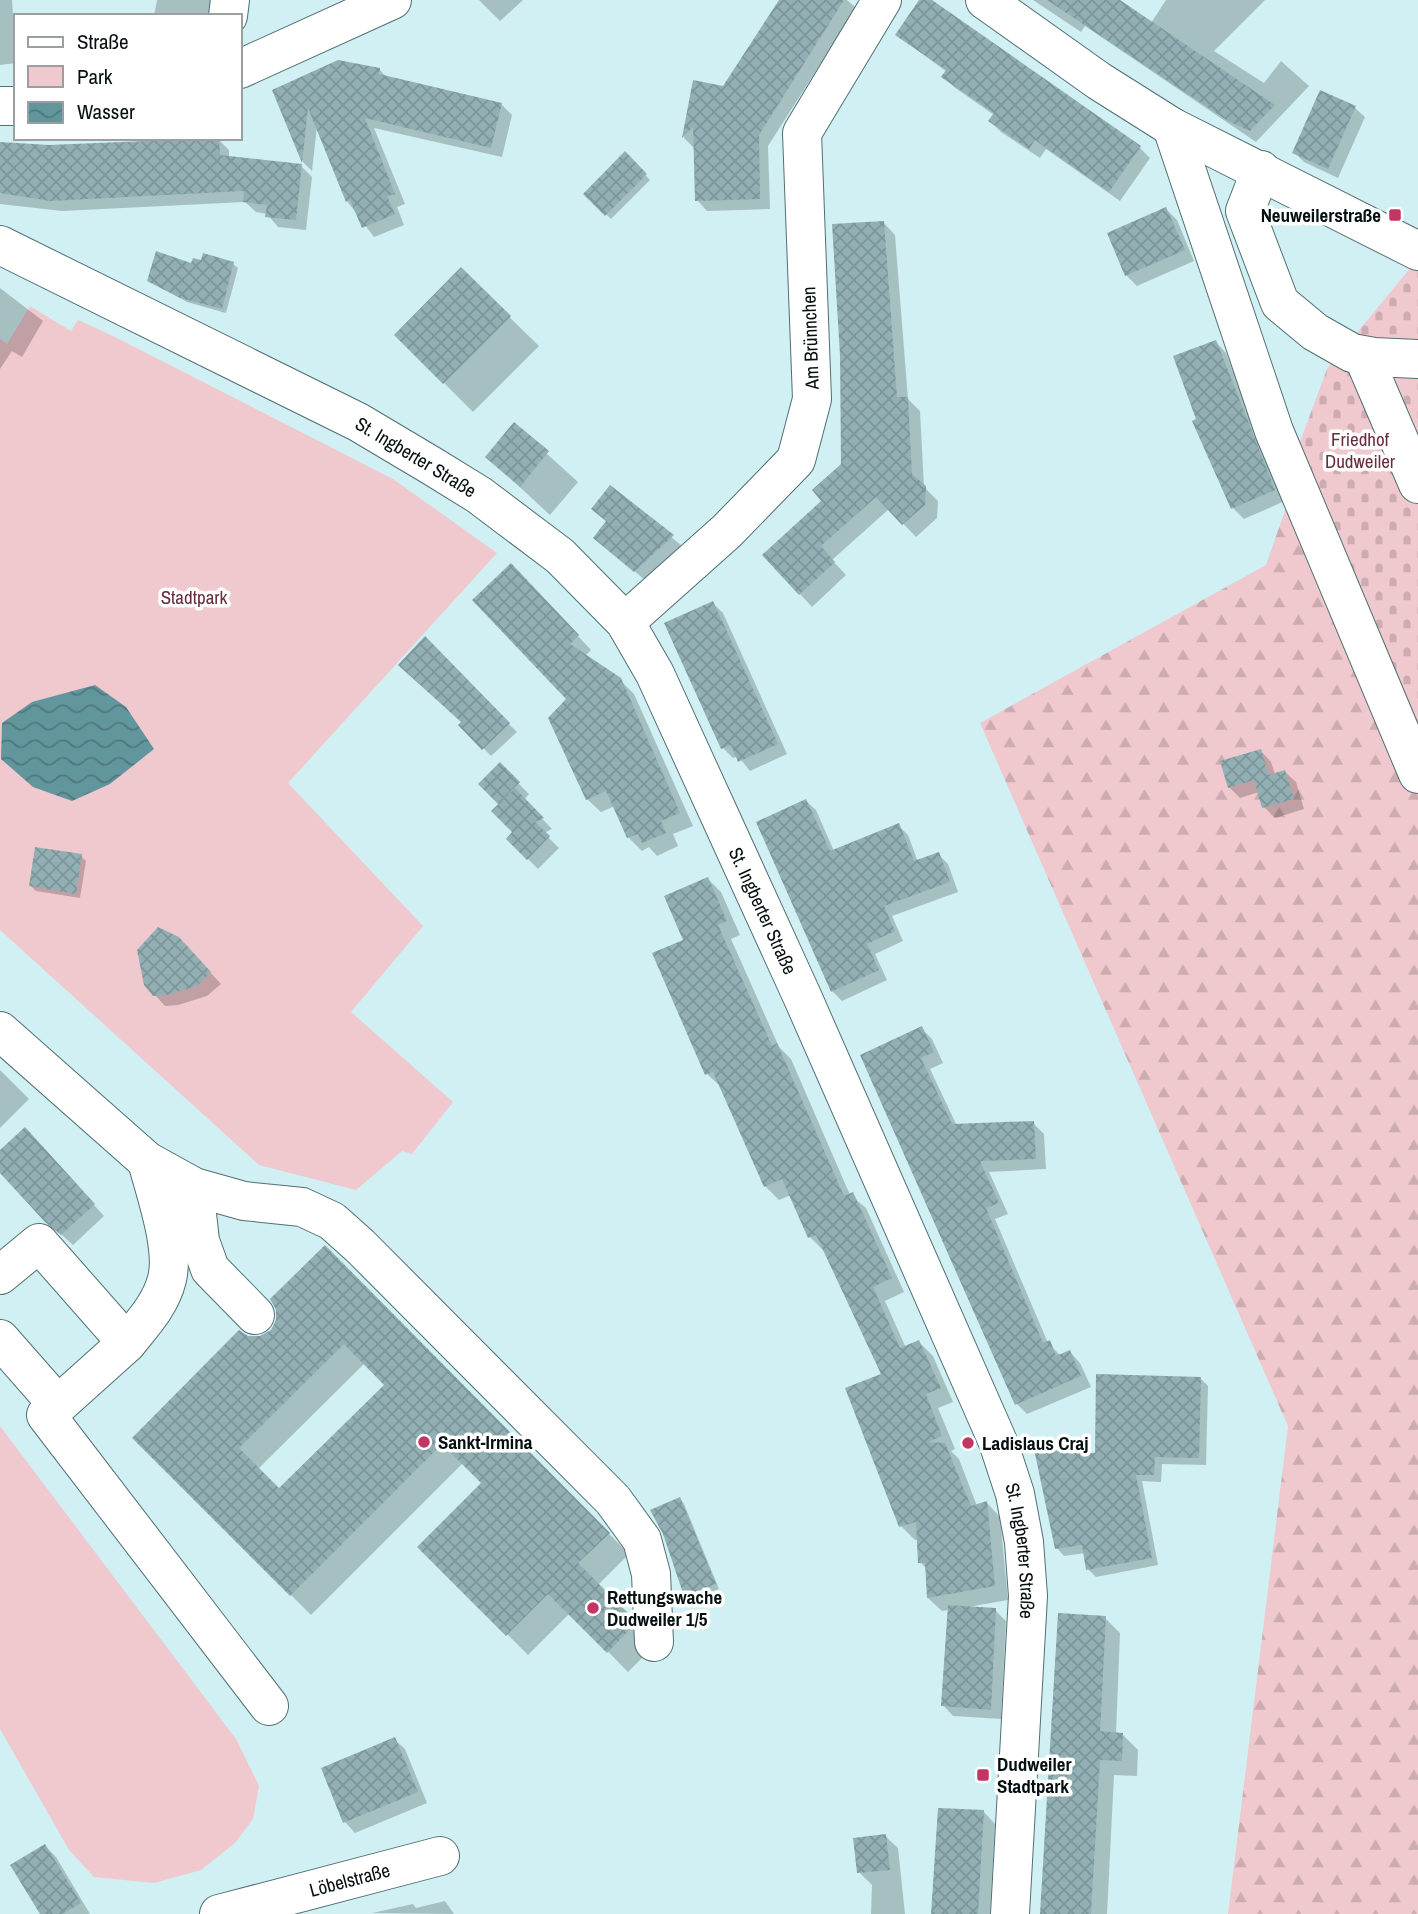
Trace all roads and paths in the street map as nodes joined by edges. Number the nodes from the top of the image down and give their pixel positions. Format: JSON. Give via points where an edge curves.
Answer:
{"nodes":[{"id":1,"x":392,"y":0,"type":"edge"},
{"id":2,"x":882,"y":0,"type":"edge"},
{"id":3,"x":985,"y":0,"type":"edge"},
{"id":4,"x":242,"y":68,"type":"edge"},
{"id":5,"x":1172,"y":127,"type":"junction"},
{"id":6,"x":1261,"y":170,"type":"junction"},
{"id":7,"x":0,"y":245,"type":"edge"},
{"id":8,"x":1418,"y":251,"type":"edge"},
{"id":9,"x":1363,"y":356,"type":"junction"},
{"id":10,"x":1418,"y":359,"type":"edge"},
{"id":11,"x":1418,"y":484,"type":"edge"},
{"id":12,"x":625,"y":622,"type":"junction"},
{"id":13,"x":1418,"y":775,"type":"edge"},
{"id":14,"x":0,"y":1031,"type":"edge"},
{"id":15,"x":147,"y":1161,"type":"junction"},
{"id":16,"x":194,"y":1187,"type":"junction"},
{"id":17,"x":0,"y":1275,"type":"edge"},
{"id":18,"x":255,"y":1315,"type":"dead end"},
{"id":19,"x":0,"y":1339,"type":"edge"},
{"id":20,"x":127,"y":1343,"type":"junction"},
{"id":21,"x":58,"y":1405,"type":"junction"},
{"id":22,"x":654,"y":1642,"type":"dead end"},
{"id":23,"x":268,"y":1706,"type":"dead end"},
{"id":24,"x":440,"y":1856,"type":"dead end"},
{"id":25,"x":219,"y":1914,"type":"edge"},
{"id":26,"x":1010,"y":1914,"type":"edge"}],
"edges":[{"from":1,"to":4,"type":"street"},
{"from":2,"to":12,"type":"street","name":"Am Brünnchen","via":[[803,133],[812,399],[796,460],[727,531]]},
{"from":3,"to":5,"type":"street"},
{"from":5,"to":6,"type":"street"},
{"from":5,"to":13,"type":"street","via":[[1274,431]]},
{"from":6,"to":8,"type":"street"},
{"from":6,"to":9,"type":"street","via":[[1245,211],[1280,303],[1315,332]]},
{"from":7,"to":12,"type":"street","name":"St. Ingberter Straße","via":[[358,422],[432,466],[560,556]]},
{"from":9,"to":10,"type":"street"},
{"from":9,"to":11,"type":"street"},
{"from":12,"to":26,"type":"street","name":"St. Ingberter Straße","via":[[655,674],[802,996],[998,1443],[1016,1494],[1028,1596]]},
{"from":14,"to":15,"type":"street"},
{"from":15,"to":16,"type":"street"},
{"from":15,"to":20,"type":"street","via":[[166,1243],[168,1278],[153,1312]]},
{"from":16,"to":18,"type":"street","via":[[200,1241],[210,1269]]},
{"from":16,"to":22,"type":"street","via":[[244,1201],[302,1207],[332,1221],[360,1246],[613,1500],[642,1540],[651,1574]]},
{"from":17,"to":20,"type":"street","via":[[39,1243]]},
{"from":19,"to":21,"type":"street"},
{"from":20,"to":21,"type":"street"},
{"from":21,"to":23,"type":"street","via":[[46,1415]]},
{"from":24,"to":25,"type":"street","name":"Löbelstraße"}]}
